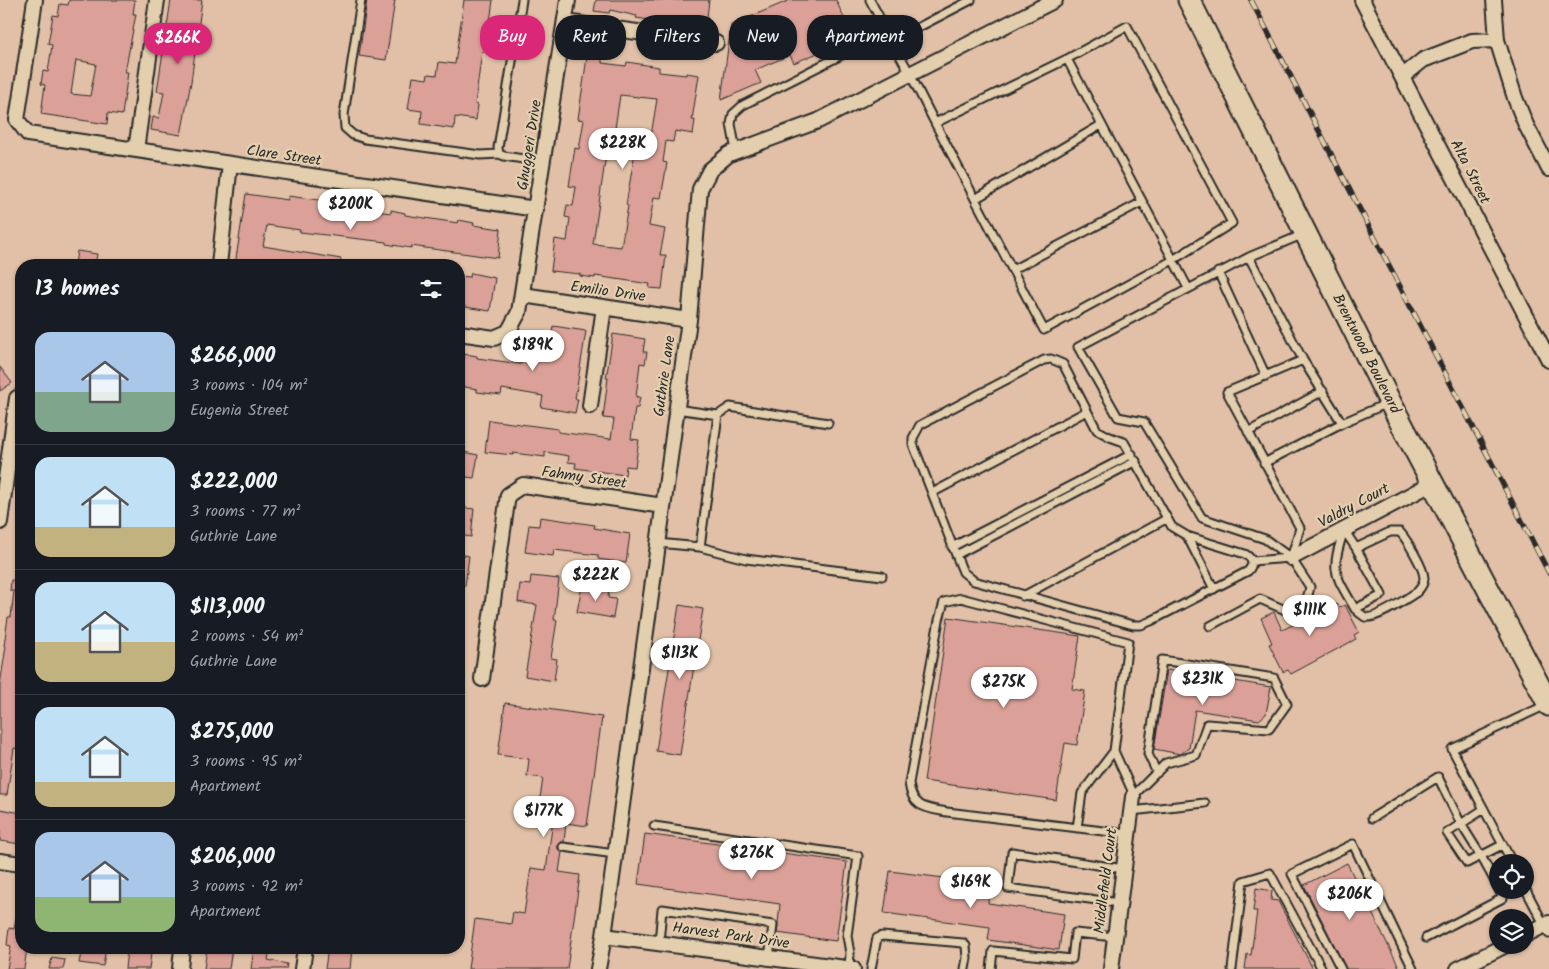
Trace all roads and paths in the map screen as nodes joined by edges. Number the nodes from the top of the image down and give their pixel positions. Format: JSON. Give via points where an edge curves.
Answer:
{"nodes":[{"id":1,"x":35,"y":0,"type":"edge"},
{"id":2,"x":157,"y":0,"type":"edge"},
{"id":3,"x":361,"y":0,"type":"edge"},
{"id":4,"x":522,"y":0,"type":"edge"},
{"id":5,"x":568,"y":0,"type":"edge"},
{"id":6,"x":870,"y":0,"type":"edge"},
{"id":7,"x":971,"y":0,"type":"edge"},
{"id":8,"x":1055,"y":0,"type":"edge"},
{"id":9,"x":1189,"y":0,"type":"edge"},
{"id":10,"x":1362,"y":0,"type":"edge"},
{"id":11,"x":1494,"y":0,"type":"edge"},
{"id":12,"x":566,"y":15,"type":"edge"},
{"id":13,"x":878,"y":15,"type":"edge"},
{"id":14,"x":923,"y":25,"type":"edge"},
{"id":15,"x":1497,"y":40,"type":"junction"},
{"id":16,"x":1067,"y":59,"type":"junction"},
{"id":17,"x":559,"y":60,"type":"edge"},
{"id":18,"x":832,"y":60,"type":"edge"},
{"id":19,"x":902,"y":60,"type":"edge"},
{"id":20,"x":910,"y":74,"type":"junction"},
{"id":21,"x":1402,"y":77,"type":"junction"},
{"id":22,"x":935,"y":123,"type":"junction"},
{"id":23,"x":1102,"y":125,"type":"junction"},
{"id":24,"x":136,"y":150,"type":"junction"},
{"id":25,"x":736,"y":151,"type":"junction"},
{"id":26,"x":499,"y":154,"type":"junction"},
{"id":27,"x":543,"y":162,"type":"junction"},
{"id":28,"x":230,"y":164,"type":"junction"},
{"id":29,"x":1549,"y":169,"type":"edge"},
{"id":30,"x":975,"y":199,"type":"junction"},
{"id":31,"x":1142,"y":202,"type":"junction"},
{"id":32,"x":536,"y":209,"type":"junction"},
{"id":33,"x":1305,"y":233,"type":"junction"},
{"id":34,"x":1249,"y":257,"type":"junction"},
{"id":35,"x":220,"y":259,"type":"edge"},
{"id":36,"x":1173,"y":260,"type":"junction"},
{"id":37,"x":1012,"y":270,"type":"junction"},
{"id":38,"x":1218,"y":272,"type":"junction"},
{"id":39,"x":1188,"y":288,"type":"junction"},
{"id":40,"x":523,"y":295,"type":"junction"},
{"id":41,"x":604,"y":308,"type":"junction"},
{"id":42,"x":689,"y":320,"type":"junction"},
{"id":43,"x":465,"y":334,"type":"edge"},
{"id":44,"x":1303,"y":360,"type":"junction"},
{"id":45,"x":1549,"y":360,"type":"edge"},
{"id":46,"x":1266,"y":376,"type":"junction"},
{"id":47,"x":1322,"y":391,"type":"junction"},
{"id":48,"x":1390,"y":402,"type":"junction"},
{"id":49,"x":590,"y":406,"type":"dead end"},
{"id":50,"x":676,"y":408,"type":"junction"},
{"id":51,"x":1087,"y":411,"type":"junction"},
{"id":52,"x":718,"y":415,"type":"junction"},
{"id":53,"x":828,"y":423,"type":"dead end"},
{"id":54,"x":1342,"y":423,"type":"junction"},
{"id":55,"x":15,"y":424,"type":"edge"},
{"id":56,"x":1248,"y":432,"type":"junction"},
{"id":57,"x":1134,"y":458,"type":"junction"},
{"id":58,"x":1264,"y":463,"type":"junction"},
{"id":59,"x":1433,"y":483,"type":"junction"},
{"id":60,"x":932,"y":493,"type":"junction"},
{"id":61,"x":663,"y":506,"type":"junction"},
{"id":62,"x":0,"y":518,"type":"edge"},
{"id":63,"x":1166,"y":519,"type":"junction"},
{"id":64,"x":0,"y":522,"type":"edge"},
{"id":65,"x":1344,"y":530,"type":"junction"},
{"id":66,"x":1187,"y":536,"type":"junction"},
{"id":67,"x":658,"y":543,"type":"junction"},
{"id":68,"x":700,"y":547,"type":"junction"},
{"id":69,"x":952,"y":547,"type":"junction"},
{"id":70,"x":1356,"y":548,"type":"junction"},
{"id":71,"x":956,"y":555,"type":"junction"},
{"id":72,"x":1291,"y":558,"type":"junction"},
{"id":73,"x":1252,"y":561,"type":"junction"},
{"id":74,"x":882,"y":576,"type":"dead end"},
{"id":75,"x":1214,"y":589,"type":"junction"},
{"id":76,"x":1023,"y":596,"type":"junction"},
{"id":77,"x":1355,"y":609,"type":"junction"},
{"id":78,"x":1210,"y":626,"type":"dead end"},
{"id":79,"x":482,"y":679,"type":"dead end"},
{"id":80,"x":1549,"y":704,"type":"edge"},
{"id":81,"x":1114,"y":752,"type":"junction"},
{"id":82,"x":1157,"y":773,"type":"junction"},
{"id":83,"x":1133,"y":796,"type":"junction"},
{"id":84,"x":1205,"y":803,"type":"dead end"},
{"id":85,"x":1484,"y":809,"type":"junction"},
{"id":86,"x":1131,"y":811,"type":"junction"},
{"id":87,"x":1372,"y":818,"type":"dead end"},
{"id":88,"x":1461,"y":824,"type":"junction"},
{"id":89,"x":654,"y":826,"type":"dead end"},
{"id":90,"x":1077,"y":828,"type":"junction"},
{"id":91,"x":1128,"y":834,"type":"junction"},
{"id":92,"x":1502,"y":845,"type":"junction"},
{"id":93,"x":563,"y":848,"type":"dead end"},
{"id":94,"x":615,"y":854,"type":"junction"},
{"id":95,"x":1507,"y":854,"type":"edge"},
{"id":96,"x":1481,"y":856,"type":"junction"},
{"id":97,"x":0,"y":861,"type":"edge"},
{"id":98,"x":15,"y":863,"type":"edge"},
{"id":99,"x":1124,"y":869,"type":"junction"},
{"id":100,"x":1489,"y":871,"type":"edge"},
{"id":101,"x":1501,"y":899,"type":"edge"},
{"id":102,"x":1531,"y":899,"type":"edge"},
{"id":103,"x":1119,"y":903,"type":"junction"},
{"id":104,"x":1548,"y":928,"type":"edge"},
{"id":105,"x":1534,"y":932,"type":"edge"},
{"id":106,"x":604,"y":936,"type":"junction"},
{"id":107,"x":1115,"y":937,"type":"junction"},
{"id":108,"x":1426,"y":938,"type":"dead end"},
{"id":109,"x":659,"y":943,"type":"junction"},
{"id":110,"x":181,"y":954,"type":"edge"},
{"id":111,"x":304,"y":954,"type":"edge"},
{"id":112,"x":1489,"y":954,"type":"edge"},
{"id":113,"x":769,"y":958,"type":"junction"},
{"id":114,"x":849,"y":968,"type":"edge"},
{"id":115,"x":180,"y":969,"type":"edge"},
{"id":116,"x":302,"y":969,"type":"edge"},
{"id":117,"x":598,"y":969,"type":"edge"},
{"id":118,"x":853,"y":969,"type":"edge"},
{"id":119,"x":871,"y":969,"type":"edge"},
{"id":120,"x":965,"y":969,"type":"edge"},
{"id":121,"x":991,"y":969,"type":"edge"},
{"id":122,"x":1111,"y":969,"type":"edge"},
{"id":123,"x":1232,"y":969,"type":"edge"},
{"id":124,"x":1322,"y":969,"type":"edge"},
{"id":125,"x":1342,"y":969,"type":"edge"},
{"id":126,"x":1413,"y":969,"type":"edge"},
{"id":127,"x":1458,"y":969,"type":"edge"}],
"edges":[{"from":1,"to":24,"type":"street","name":"Clare Street","via":[[17,120],[28,134]]},
{"from":2,"to":24,"type":"street"},
{"from":3,"to":26,"type":"lane","via":[[344,115],[345,128],[364,139],[480,155]]},
{"from":4,"to":26,"type":"lane"},
{"from":5,"to":12,"type":"street","name":"Ghuggeri Drive"},
{"from":6,"to":13,"type":"lane"},
{"from":7,"to":14,"type":"lane"},
{"from":8,"to":20,"type":"street","name":"Guthrie Lane"},
{"from":9,"to":33,"type":"main road","name":"Brentwood Boulevard"},
{"from":10,"to":21,"type":"street","name":"Alta Street"},
{"from":11,"to":15,"type":"street"},
{"from":15,"to":21,"type":"street","via":[[1472,42],[1423,60]]},
{"from":15,"to":29,"type":"street","via":[[1515,98]]},
{"from":16,"to":22,"type":"lane"},
{"from":16,"to":23,"type":"lane"},
{"from":16,"to":36,"type":"lane","via":[[1127,26],[1232,223]]},
{"from":17,"to":27,"type":"street","name":"Ghuggeri Drive"},
{"from":18,"to":25,"type":"lane","via":[[743,105],[733,114],[731,124]]},
{"from":19,"to":20,"type":"lane"},
{"from":20,"to":22,"type":"lane"},
{"from":20,"to":25,"type":"street","name":"Guthrie Lane","via":[[818,120]]},
{"from":21,"to":45,"type":"street","name":"Alta Street"},
{"from":22,"to":30,"type":"lane"},
{"from":23,"to":30,"type":"lane"},
{"from":23,"to":31,"type":"lane"},
{"from":24,"to":28,"type":"street","name":"Clare Street"},
{"from":25,"to":42,"type":"street","name":"Guthrie Lane","via":[[710,170],[700,189]]},
{"from":26,"to":27,"type":"lane"},
{"from":27,"to":32,"type":"street","name":"Ghuggeri Drive"},
{"from":28,"to":32,"type":"street","name":"Clare Street"},
{"from":28,"to":35,"type":"street"},
{"from":30,"to":37,"type":"lane"},
{"from":31,"to":36,"type":"lane"},
{"from":31,"to":37,"type":"lane"},
{"from":32,"to":40,"type":"street","name":"Ghuggeri Drive"},
{"from":33,"to":34,"type":"lane"},
{"from":33,"to":48,"type":"main road","name":"Brentwood Boulevard"},
{"from":34,"to":38,"type":"lane"},
{"from":34,"to":44,"type":"lane"},
{"from":36,"to":37,"type":"lane","via":[[1044,330]]},
{"from":36,"to":39,"type":"lane"},
{"from":38,"to":39,"type":"lane"},
{"from":38,"to":46,"type":"lane"},
{"from":39,"to":72,"type":"lane","via":[[1078,347],[1118,417],[1144,422],[1202,518],[1265,539]]},
{"from":40,"to":41,"type":"street","name":"Emilio Drive"},
{"from":40,"to":43,"type":"street","name":"Ghuggeri Drive","via":[[519,312],[508,332],[494,338]]},
{"from":41,"to":42,"type":"street","name":"Emilio Drive"},
{"from":41,"to":49,"type":"street"},
{"from":42,"to":50,"type":"street","name":"Guthrie Lane"},
{"from":44,"to":46,"type":"lane"},
{"from":44,"to":47,"type":"lane"},
{"from":46,"to":56,"type":"lane","via":[[1227,392]]},
{"from":47,"to":54,"type":"lane"},
{"from":47,"to":56,"type":"lane"},
{"from":48,"to":54,"type":"lane"},
{"from":48,"to":59,"type":"main road","name":"Brentwood Boulevard"},
{"from":50,"to":52,"type":"lane"},
{"from":50,"to":61,"type":"street","name":"Guthrie Lane"},
{"from":51,"to":57,"type":"lane","via":[[1097,430],[1124,442]]},
{"from":51,"to":60,"type":"lane"},
{"from":51,"to":60,"type":"lane","via":[[1064,364],[1051,359],[920,425],[913,444]]},
{"from":52,"to":53,"type":"lane","via":[[730,407]]},
{"from":52,"to":68,"type":"lane"},
{"from":54,"to":58,"type":"lane"},
{"from":55,"to":62,"type":"street"},
{"from":56,"to":58,"type":"lane"},
{"from":57,"to":63,"type":"lane"},
{"from":57,"to":69,"type":"lane"},
{"from":57,"to":71,"type":"lane"},
{"from":58,"to":72,"type":"lane","via":[[1300,528]]},
{"from":59,"to":65,"type":"street","name":"Valdry Court"},
{"from":59,"to":80,"type":"main road","name":"Brentwood Boulevard"},
{"from":60,"to":69,"type":"lane"},
{"from":61,"to":67,"type":"street","name":"Guthrie Lane"},
{"from":61,"to":79,"type":"street","name":"Fahmy Street","via":[[523,485],[508,495]]},
{"from":62,"to":64,"type":"street"},
{"from":63,"to":66,"type":"lane"},
{"from":63,"to":76,"type":"lane"},
{"from":65,"to":70,"type":"lane"},
{"from":65,"to":72,"type":"street","name":"Valdry Court"},
{"from":65,"to":77,"type":"lane","via":[[1336,555],[1336,575]]},
{"from":66,"to":73,"type":"lane","via":[[1245,554]]},
{"from":66,"to":75,"type":"lane"},
{"from":67,"to":68,"type":"lane"},
{"from":67,"to":94,"type":"street","name":"Guthrie Lane"},
{"from":68,"to":74,"type":"lane","via":[[746,559]]},
{"from":69,"to":71,"type":"lane"},
{"from":70,"to":77,"type":"lane","via":[[1382,595]]},
{"from":70,"to":77,"type":"lane","via":[[1390,532],[1400,532],[1424,580],[1417,592],[1380,614],[1364,616]]},
{"from":71,"to":76,"type":"lane","via":[[967,577]]},
{"from":72,"to":73,"type":"lane"},
{"from":72,"to":78,"type":"lane","via":[[1310,587],[1305,607],[1292,613],[1260,599]]},
{"from":73,"to":75,"type":"lane","via":[[1248,572]]},
{"from":75,"to":76,"type":"lane","via":[[1142,625]]},
{"from":80,"to":85,"type":"lane","via":[[1452,749]]},
{"from":81,"to":83,"type":"lane"},
{"from":81,"to":90,"type":"lane","via":[[1082,793]]},
{"from":81,"to":90,"type":"lane","via":[[1128,642],[969,599],[944,602],[909,783],[910,793],[924,808]]},
{"from":82,"to":82,"type":"lane","via":[[1166,763],[1196,755],[1207,724],[1269,729],[1287,704],[1274,678],[1162,660],[1148,754]]},
{"from":82,"to":83,"type":"lane"},
{"from":83,"to":86,"type":"street","name":"Middlefield Court"},
{"from":84,"to":86,"type":"lane"},
{"from":85,"to":88,"type":"lane"},
{"from":85,"to":92,"type":"lane"},
{"from":86,"to":91,"type":"street","name":"Middlefield Court"},
{"from":87,"to":88,"type":"lane","via":[[1438,777]]},
{"from":88,"to":96,"type":"lane"},
{"from":88,"to":96,"type":"lane","via":[[1447,834],[1468,863]]},
{"from":89,"to":114,"type":"lane","via":[[858,856],[847,936]]},
{"from":90,"to":91,"type":"lane"},
{"from":91,"to":99,"type":"street","name":"Middlefield Court"},
{"from":92,"to":95,"type":"lane"},
{"from":92,"to":96,"type":"lane"},
{"from":93,"to":94,"type":"lane"},
{"from":94,"to":106,"type":"street","name":"Guthrie Lane"},
{"from":96,"to":100,"type":"lane"},
{"from":97,"to":98,"type":"street"},
{"from":99,"to":103,"type":"street","name":"Middlefield Court"},
{"from":99,"to":103,"type":"lane","via":[[1012,852],[1008,888]]},
{"from":101,"to":108,"type":"lane"},
{"from":102,"to":104,"type":"lane"},
{"from":103,"to":107,"type":"street","name":"Middlefield Court"},
{"from":104,"to":105,"type":"street"},
{"from":106,"to":109,"type":"street","name":"Harvest Park Drive"},
{"from":106,"to":117,"type":"street","name":"Guthrie Lane"},
{"from":107,"to":121,"type":"lane","via":[[1075,933],[1072,959],[993,951]]},
{"from":107,"to":122,"type":"street","name":"Middlefield Court"},
{"from":109,"to":113,"type":"street","name":"Harvest Park Drive"},
{"from":109,"to":113,"type":"lane","via":[[662,909],[773,925]]},
{"from":110,"to":115,"type":"street"},
{"from":111,"to":116,"type":"street"},
{"from":112,"to":127,"type":"street"},
{"from":113,"to":114,"type":"street","name":"Harvest Park Drive"},
{"from":114,"to":118,"type":"street","name":"Harvest Park Drive"},
{"from":119,"to":120,"type":"lane","via":[[875,943],[882,936],[962,943],[966,946]]},
{"from":123,"to":124,"type":"lane","via":[[1243,881],[1270,873]]},
{"from":125,"to":126,"type":"lane","via":[[1292,874],[1353,844]]}]}
